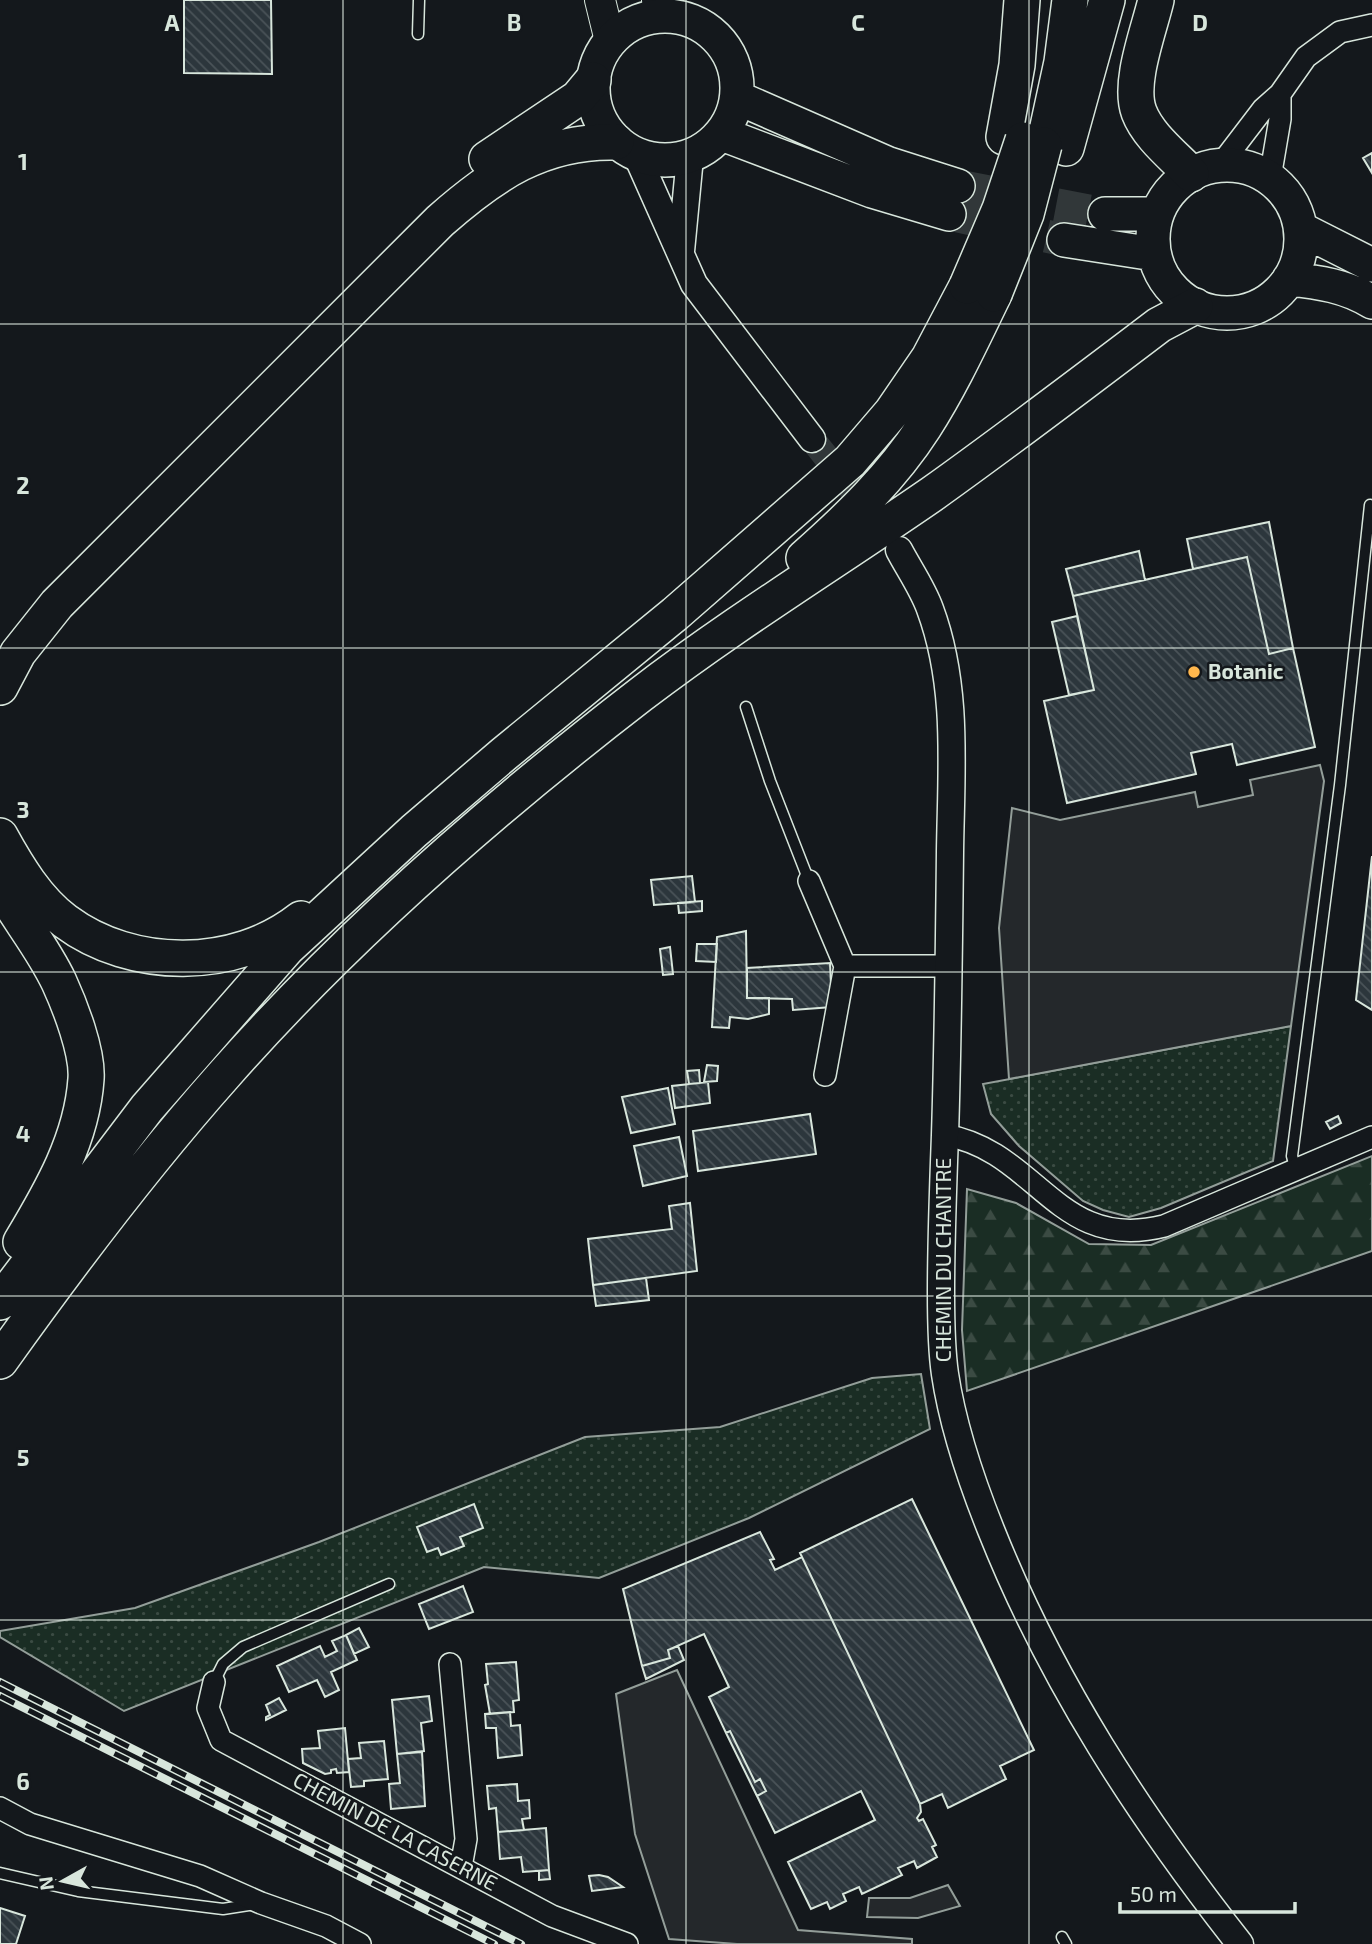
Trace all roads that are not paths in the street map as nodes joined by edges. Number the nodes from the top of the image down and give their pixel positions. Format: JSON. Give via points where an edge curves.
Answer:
{"nodes":[{"id":1,"x":419,"y":0,"type":"edge"},
{"id":2,"x":600,"y":0,"type":"edge"},
{"id":3,"x":1022,"y":0,"type":"edge"},
{"id":4,"x":1047,"y":0,"type":"edge"},
{"id":5,"x":1070,"y":0,"type":"edge"},
{"id":6,"x":1107,"y":0,"type":"edge"},
{"id":7,"x":1156,"y":0,"type":"edge"},
{"id":8,"x":660,"y":8,"type":"edge"},
{"id":9,"x":1372,"y":25,"type":"edge"},
{"id":10,"x":418,"y":34,"type":"dead end"},
{"id":11,"x":610,"y":41,"type":"junction"},
{"id":12,"x":593,"y":80,"type":"junction"},
{"id":13,"x":1280,"y":94,"type":"junction"},
{"id":14,"x":737,"y":99,"type":"junction"},
{"id":15,"x":722,"y":134,"type":"junction"},
{"id":16,"x":1034,"y":143,"type":"junction"},
{"id":17,"x":627,"y":149,"type":"junction"},
{"id":18,"x":691,"y":157,"type":"junction"},
{"id":19,"x":1206,"y":169,"type":"junction"},
{"id":20,"x":1270,"y":178,"type":"junction"},
{"id":21,"x":1105,"y":214,"type":"tunnel mouth"},
{"id":22,"x":1157,"y":214,"type":"junction"},
{"id":23,"x":1301,"y":229,"type":"junction"},
{"id":24,"x":1065,"y":240,"type":"tunnel mouth"},
{"id":25,"x":681,"y":253,"type":"junction"},
{"id":26,"x":1154,"y":254,"type":"junction"},
{"id":27,"x":1372,"y":265,"type":"edge"},
{"id":28,"x":1289,"y":279,"type":"junction"},
{"id":29,"x":990,"y":292,"type":"junction"},
{"id":30,"x":1372,"y":302,"type":"edge"},
{"id":31,"x":1195,"y":306,"type":"junction"},
{"id":32,"x":812,"y":439,"type":"tunnel mouth"},
{"id":33,"x":1370,"y":505,"type":"dead end"},
{"id":34,"x":899,"y":550,"type":"dead end"},
{"id":35,"x":0,"y":641,"type":"edge"},
{"id":36,"x":688,"y":659,"type":"junction"},
{"id":37,"x":0,"y":687,"type":"edge"},
{"id":38,"x":746,"y":707,"type":"dead end"},
{"id":39,"x":414,"y":831,"type":"junction"},
{"id":40,"x":0,"y":836,"type":"edge"},
{"id":41,"x":809,"y":881,"type":"joint"},
{"id":42,"x":0,"y":886,"type":"edge"},
{"id":43,"x":845,"y":966,"type":"junction"},
{"id":44,"x":949,"y":966,"type":"junction"},
{"id":45,"x":825,"y":1075,"type":"dead end"},
{"id":46,"x":945,"y":1135,"type":"junction"},
{"id":47,"x":1372,"y":1137,"type":"edge"},
{"id":48,"x":1296,"y":1171,"type":"junction"},
{"id":49,"x":0,"y":1276,"type":"edge"},
{"id":50,"x":0,"y":1302,"type":"edge"},
{"id":51,"x":0,"y":1361,"type":"edge"},
{"id":52,"x":389,"y":1584,"type":"dead end"},
{"id":53,"x":450,"y":1664,"type":"dead end"},
{"id":54,"x":214,"y":1682,"type":"joint"},
{"id":55,"x":0,"y":1808,"type":"edge"},
{"id":56,"x":461,"y":1867,"type":"junction"},
{"id":57,"x":0,"y":1873,"type":"edge"},
{"id":58,"x":261,"y":1903,"type":"junction"},
{"id":59,"x":360,"y":1944,"type":"edge"},
{"id":60,"x":626,"y":1944,"type":"edge"},
{"id":61,"x":1240,"y":1944,"type":"edge"}],
"edges":[{"from":1,"to":10,"type":"lane"},
{"from":2,"to":11,"type":"main road"},
{"from":3,"to":16,"type":"highway","via":[[1017,65]]},
{"from":4,"to":16,"type":"highway"},
{"from":5,"to":16,"type":"highway","via":[[1062,62]]},
{"from":6,"to":16,"type":"highway"},
{"from":7,"to":19,"type":"highway","via":[[1136,82],[1139,113],[1158,139]]},
{"from":8,"to":11,"type":"main road"},
{"from":8,"to":14,"type":"main road","via":[[693,20],[723,44],[733,60]]},
{"from":9,"to":13,"type":"street","via":[[1340,32],[1319,46]]},
{"from":11,"to":12,"type":"main road"},
{"from":12,"to":17,"type":"main road","via":[[602,124]]},
{"from":12,"to":35,"type":"highway","via":[[579,98],[468,172],[398,231],[34,599]]},
{"from":13,"to":19,"type":"street"},
{"from":13,"to":20,"type":"street"},
{"from":14,"to":15,"type":"main road"},
{"from":14,"to":15,"type":"main road","via":[[888,164],[953,200],[872,191]]},
{"from":15,"to":18,"type":"main road"},
{"from":16,"to":29,"type":"highway","bridge":true,"via":[[1000,209]]},
{"from":17,"to":18,"type":"main road","via":[[664,161]]},
{"from":17,"to":25,"type":"street"},
{"from":17,"to":37,"type":"highway","via":[[567,146],[530,157],[475,189],[57,604],[32,632]]},
{"from":18,"to":25,"type":"street"},
{"from":19,"to":20,"type":"main road","via":[[1239,165]]},
{"from":19,"to":22,"type":"main road","via":[[1176,184]]},
{"from":20,"to":23,"type":"main road","via":[[1291,200]]},
{"from":21,"to":22,"type":"main road"},
{"from":22,"to":26,"type":"main road"},
{"from":23,"to":27,"type":"main road"},
{"from":23,"to":28,"type":"main road","via":[[1300,255]]},
{"from":24,"to":26,"type":"main road"},
{"from":25,"to":32,"type":"street","via":[[694,284]]},
{"from":26,"to":31,"type":"main road","via":[[1169,285]]},
{"from":28,"to":30,"type":"main road","via":[[1324,283]]},
{"from":28,"to":31,"type":"main road","via":[[1271,298],[1247,310],[1212,312]]},
{"from":29,"to":36,"type":"highway","via":[[966,353],[924,428],[892,470],[848,520]]},
{"from":29,"to":39,"type":"highway","via":[[929,358],[892,412],[850,461]]},
{"from":31,"to":36,"type":"highway","via":[[1159,325],[932,494]]},
{"from":33,"to":48,"type":"lane","via":[[1340,785],[1292,1156]]},
{"from":34,"to":44,"type":"street","name":"CHEMIN DU CHANTRE","via":[[929,606],[951,703]]},
{"from":36,"to":51,"type":"highway","via":[[467,835],[319,974],[196,1108],[81,1248]]},
{"from":38,"to":41,"type":"lane"},
{"from":39,"to":40,"type":"highway","via":[[288,929],[225,954],[197,958],[131,951],[82,932],[63,919],[27,880]]},
{"from":39,"to":50,"type":"highway","via":[[278,958],[147,1108]]},
{"from":41,"to":43,"type":"street"},
{"from":42,"to":49,"type":"highway","via":[[58,980],[78,1031],[87,1077],[79,1125],[50,1195]]},
{"from":43,"to":44,"type":"street"},
{"from":43,"to":45,"type":"street"},
{"from":44,"to":46,"type":"street","name":"CHEMIN DU CHANTRE"},
{"from":46,"to":48,"type":"street","via":[[986,1148],[1087,1223],[1125,1232],[1164,1226]]},
{"from":46,"to":61,"type":"street","name":"CHEMIN DU CHANTRE","via":[[941,1230],[944,1372],[974,1485],[1037,1636],[1082,1718],[1159,1835]]},
{"from":47,"to":48,"type":"street"},
{"from":52,"to":54,"type":"lane","via":[[243,1647],[223,1664]]},
{"from":53,"to":56,"type":"street","via":[[466,1839]]},
{"from":54,"to":56,"type":"street","name":"CHEMIN DE LA CASERNE","via":[[208,1708],[221,1740]]},
{"from":55,"to":58,"type":"street","via":[[30,1824],[200,1876]]},
{"from":56,"to":60,"type":"street","name":"CHEMIN DE LA CASERNE","via":[[552,1916]]},
{"from":57,"to":58,"type":"lane","via":[[78,1891],[223,1909]]},
{"from":58,"to":59,"type":"street","via":[[326,1926]]}]}
